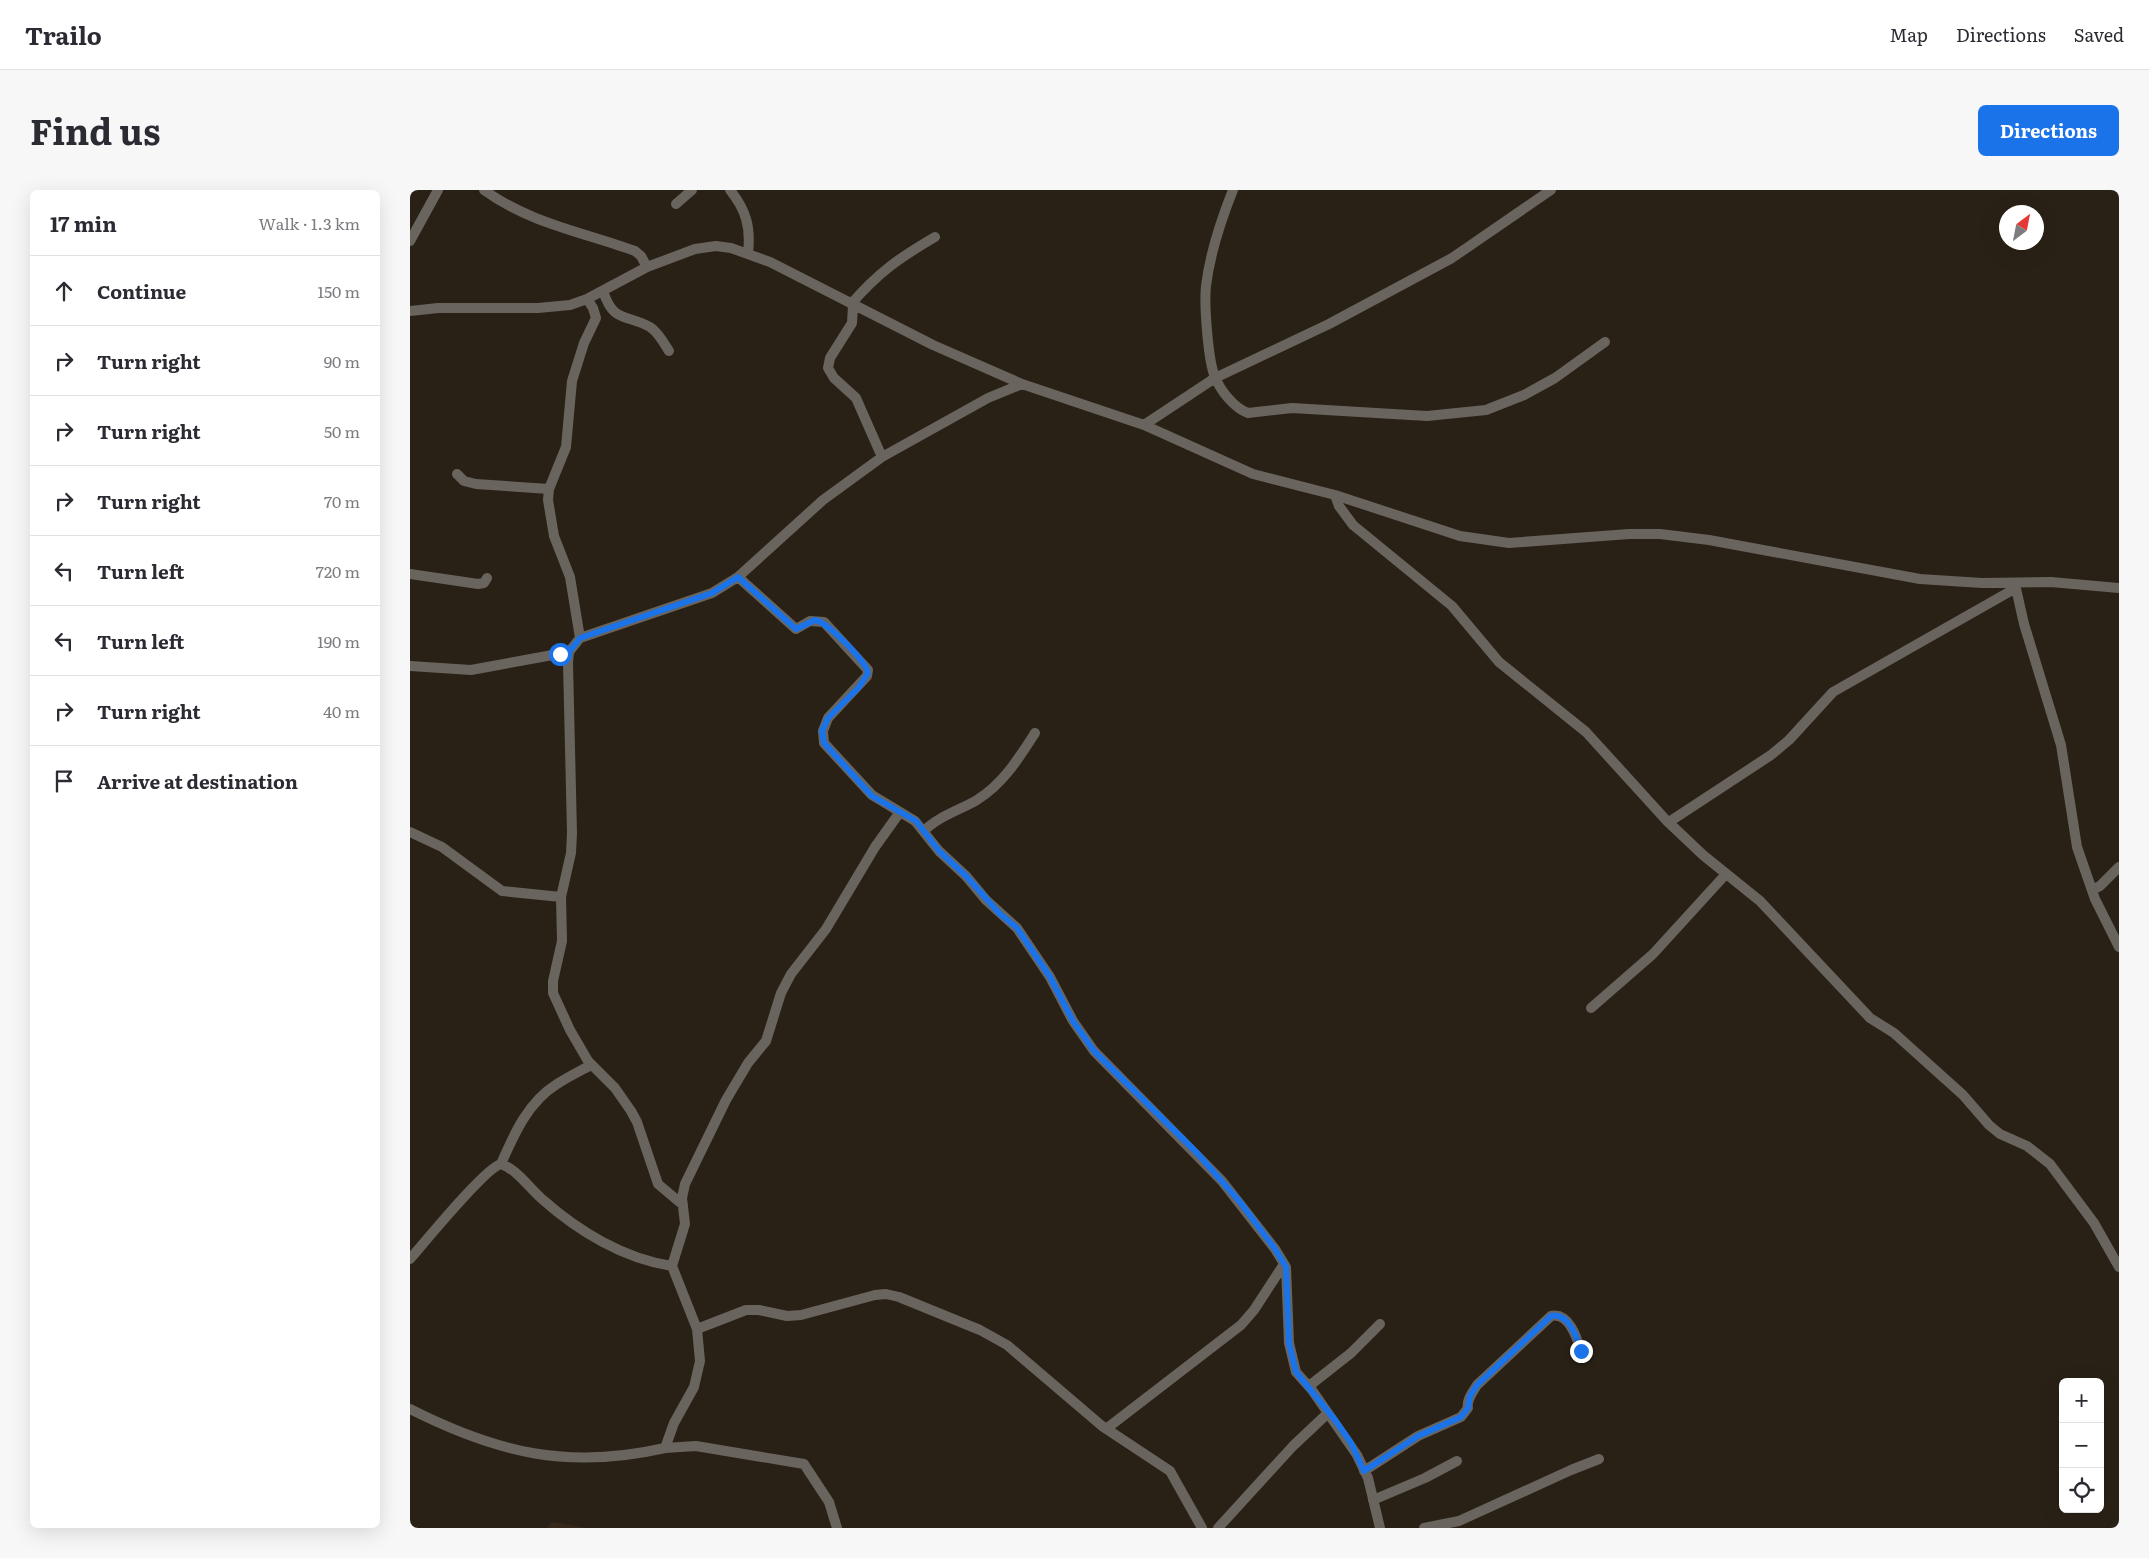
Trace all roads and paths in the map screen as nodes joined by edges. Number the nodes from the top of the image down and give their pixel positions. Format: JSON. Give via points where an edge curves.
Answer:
{"nodes":[{"id":1,"x":438,"y":190,"type":"edge"},
{"id":2,"x":484,"y":190,"type":"edge"},
{"id":3,"x":692,"y":190,"type":"edge"},
{"id":4,"x":730,"y":190,"type":"edge"},
{"id":5,"x":1233,"y":190,"type":"edge"},
{"id":6,"x":1551,"y":190,"type":"edge"},
{"id":7,"x":676,"y":204,"type":"dead end"},
{"id":8,"x":935,"y":237,"type":"dead end"},
{"id":9,"x":410,"y":241,"type":"edge"},
{"id":10,"x":748,"y":253,"type":"junction"},
{"id":11,"x":647,"y":267,"type":"junction"},
{"id":12,"x":603,"y":291,"type":"junction"},
{"id":13,"x":587,"y":299,"type":"junction"},
{"id":14,"x":852,"y":304,"type":"junction"},
{"id":15,"x":410,"y":311,"type":"edge"},
{"id":16,"x":1605,"y":342,"type":"dead end"},
{"id":17,"x":669,"y":351,"type":"dead end"},
{"id":18,"x":1215,"y":378,"type":"junction"},
{"id":19,"x":1022,"y":384,"type":"junction"},
{"id":20,"x":1144,"y":425,"type":"junction"},
{"id":21,"x":882,"y":457,"type":"junction"},
{"id":22,"x":457,"y":474,"type":"dead end"},
{"id":23,"x":549,"y":489,"type":"junction"},
{"id":24,"x":1335,"y":495,"type":"junction"},
{"id":25,"x":410,"y":574,"type":"edge"},
{"id":26,"x":738,"y":577,"type":"junction"},
{"id":27,"x":487,"y":578,"type":"dead end"},
{"id":28,"x":2015,"y":585,"type":"junction"},
{"id":29,"x":2119,"y":588,"type":"edge"},
{"id":30,"x":580,"y":638,"type":"junction"},
{"id":31,"x":569,"y":652,"type":"junction"},
{"id":32,"x":410,"y":666,"type":"edge"},
{"id":33,"x":1035,"y":733,"type":"dead end"},
{"id":34,"x":900,"y":812,"type":"junction"},
{"id":35,"x":1668,"y":822,"type":"junction"},
{"id":36,"x":924,"y":831,"type":"junction"},
{"id":37,"x":410,"y":832,"type":"edge"},
{"id":38,"x":2119,"y":867,"type":"edge"},
{"id":39,"x":1726,"y":874,"type":"junction"},
{"id":40,"x":2092,"y":890,"type":"junction"},
{"id":41,"x":561,"y":897,"type":"junction"},
{"id":42,"x":2119,"y":947,"type":"edge"},
{"id":43,"x":1591,"y":1008,"type":"dead end"},
{"id":44,"x":591,"y":1065,"type":"junction"},
{"id":45,"x":502,"y":1164,"type":"junction"},
{"id":46,"x":683,"y":1205,"type":"junction"},
{"id":47,"x":410,"y":1259,"type":"edge"},
{"id":48,"x":1284,"y":1264,"type":"junction"},
{"id":49,"x":672,"y":1266,"type":"junction"},
{"id":50,"x":2119,"y":1267,"type":"edge"},
{"id":51,"x":1380,"y":1324,"type":"dead end"},
{"id":52,"x":697,"y":1329,"type":"junction"},
{"id":53,"x":1581,"y":1351,"type":"dead end"},
{"id":54,"x":1308,"y":1386,"type":"junction"},
{"id":55,"x":410,"y":1409,"type":"edge"},
{"id":56,"x":1328,"y":1413,"type":"junction"},
{"id":57,"x":1106,"y":1429,"type":"junction"},
{"id":58,"x":665,"y":1448,"type":"junction"},
{"id":59,"x":1599,"y":1460,"type":"dead end"},
{"id":60,"x":1457,"y":1461,"type":"dead end"},
{"id":61,"x":1364,"y":1471,"type":"junction"},
{"id":62,"x":1373,"y":1500,"type":"junction"},
{"id":63,"x":837,"y":1528,"type":"edge"},
{"id":64,"x":1202,"y":1528,"type":"edge"},
{"id":65,"x":1218,"y":1528,"type":"edge"},
{"id":66,"x":1380,"y":1528,"type":"edge"},
{"id":67,"x":1424,"y":1528,"type":"edge"}],
"edges":[{"from":1,"to":9,"type":"street"},
{"from":2,"to":11,"type":"street","via":[[527,216],[635,251]]},
{"from":3,"to":7,"type":"street"},
{"from":4,"to":10,"type":"street","via":[[745,212]]},
{"from":5,"to":18,"type":"street","via":[[1218,232],[1206,285],[1206,314]]},
{"from":6,"to":18,"type":"street","via":[[1452,258],[1329,324]]},
{"from":8,"to":14,"type":"street","via":[[896,259]]},
{"from":10,"to":11,"type":"street","via":[[716,246],[695,249]]},
{"from":10,"to":14,"type":"street"},
{"from":11,"to":12,"type":"street"},
{"from":12,"to":13,"type":"street"},
{"from":12,"to":17,"type":"street","via":[[610,309],[654,329]]},
{"from":13,"to":15,"type":"street","via":[[556,307]]},
{"from":13,"to":23,"type":"street","via":[[596,318],[572,381],[566,447]]},
{"from":14,"to":19,"type":"street"},
{"from":14,"to":21,"type":"street","via":[[852,323],[830,358],[828,368],[856,398]]},
{"from":16,"to":18,"type":"street","via":[[1555,378],[1510,402],[1486,410],[1445,416],[1292,408],[1248,413],[1236,406]]},
{"from":18,"to":20,"type":"street"},
{"from":19,"to":20,"type":"street"},
{"from":19,"to":21,"type":"street","via":[[988,398]]},
{"from":20,"to":24,"type":"street","via":[[1253,474]]},
{"from":21,"to":26,"type":"street","via":[[823,500]]},
{"from":22,"to":23,"type":"street","via":[[464,481],[476,484]]},
{"from":23,"to":30,"type":"street","via":[[552,529],[567,566]]},
{"from":24,"to":28,"type":"street","via":[[1444,531],[1488,541],[1532,543],[1621,534],[1660,534],[1920,579]]},
{"from":24,"to":35,"type":"street","via":[[1353,525],[1452,606],[1505,668],[1576,721]]},
{"from":25,"to":27,"type":"street","via":[[478,584]]},
{"from":26,"to":30,"type":"street","via":[[712,593]]},
{"from":26,"to":34,"type":"street","via":[[796,629],[810,621],[824,622],[866,667],[865,680],[828,718],[822,736],[824,743],[867,791]]},
{"from":28,"to":29,"type":"street","via":[[2051,582]]},
{"from":28,"to":35,"type":"street","via":[[1832,692],[1772,755]]},
{"from":28,"to":40,"type":"street","via":[[2057,727],[2077,847]]},
{"from":30,"to":31,"type":"street"},
{"from":31,"to":32,"type":"street","via":[[471,670]]},
{"from":31,"to":41,"type":"street","via":[[572,833]]},
{"from":33,"to":36,"type":"street","via":[[1012,768],[994,786],[979,799]]},
{"from":34,"to":36,"type":"street","via":[[916,821]]},
{"from":34,"to":46,"type":"street","via":[[874,847],[826,929],[787,980],[764,1045],[748,1063],[690,1171],[683,1192]]},
{"from":35,"to":39,"type":"street"},
{"from":36,"to":48,"type":"street","via":[[986,900],[1022,933],[1094,1051],[1222,1181]]},
{"from":37,"to":41,"type":"street","via":[[442,848],[502,891]]},
{"from":38,"to":40,"type":"street"},
{"from":39,"to":43,"type":"street","via":[[1653,954]]},
{"from":39,"to":50,"type":"street","via":[[1760,901],[1870,1018],[1894,1033],[1963,1095],[1989,1125],[2000,1134],[2027,1146],[2050,1164],[2094,1223]]},
{"from":40,"to":42,"type":"street"},
{"from":41,"to":44,"type":"street","via":[[562,941],[553,981],[554,993],[570,1030]]},
{"from":44,"to":45,"type":"street","via":[[557,1084],[536,1102],[518,1128]]},
{"from":44,"to":46,"type":"street","via":[[615,1088],[631,1111],[658,1184]]},
{"from":45,"to":47,"type":"street","via":[[492,1168]]},
{"from":45,"to":49,"type":"street","via":[[557,1212],[603,1242],[639,1258]]},
{"from":46,"to":49,"type":"street","via":[[685,1224]]},
{"from":48,"to":54,"type":"street","via":[[1291,1359],[1298,1376]]},
{"from":48,"to":57,"type":"street","via":[[1241,1324]]},
{"from":49,"to":52,"type":"street"},
{"from":51,"to":54,"type":"street","via":[[1351,1353]]},
{"from":52,"to":57,"type":"street","via":[[746,1310],[802,1315],[874,1295],[891,1294],[980,1330],[1007,1345]]},
{"from":52,"to":58,"type":"street","via":[[700,1353],[697,1379]]},
{"from":53,"to":61,"type":"street","via":[[1566,1320],[1558,1315],[1551,1316],[1477,1385],[1461,1417],[1418,1436]]},
{"from":54,"to":56,"type":"street"},
{"from":55,"to":58,"type":"street","via":[[456,1431],[546,1457],[615,1457]]},
{"from":56,"to":61,"type":"street","via":[[1351,1443]]},
{"from":56,"to":65,"type":"street"},
{"from":57,"to":64,"type":"street","via":[[1173,1474]]},
{"from":58,"to":63,"type":"street","via":[[696,1446],[804,1464],[829,1502]]},
{"from":59,"to":67,"type":"street","via":[[1459,1520]]},
{"from":60,"to":62,"type":"street"},
{"from":61,"to":62,"type":"street"},
{"from":62,"to":66,"type":"street"}]}
